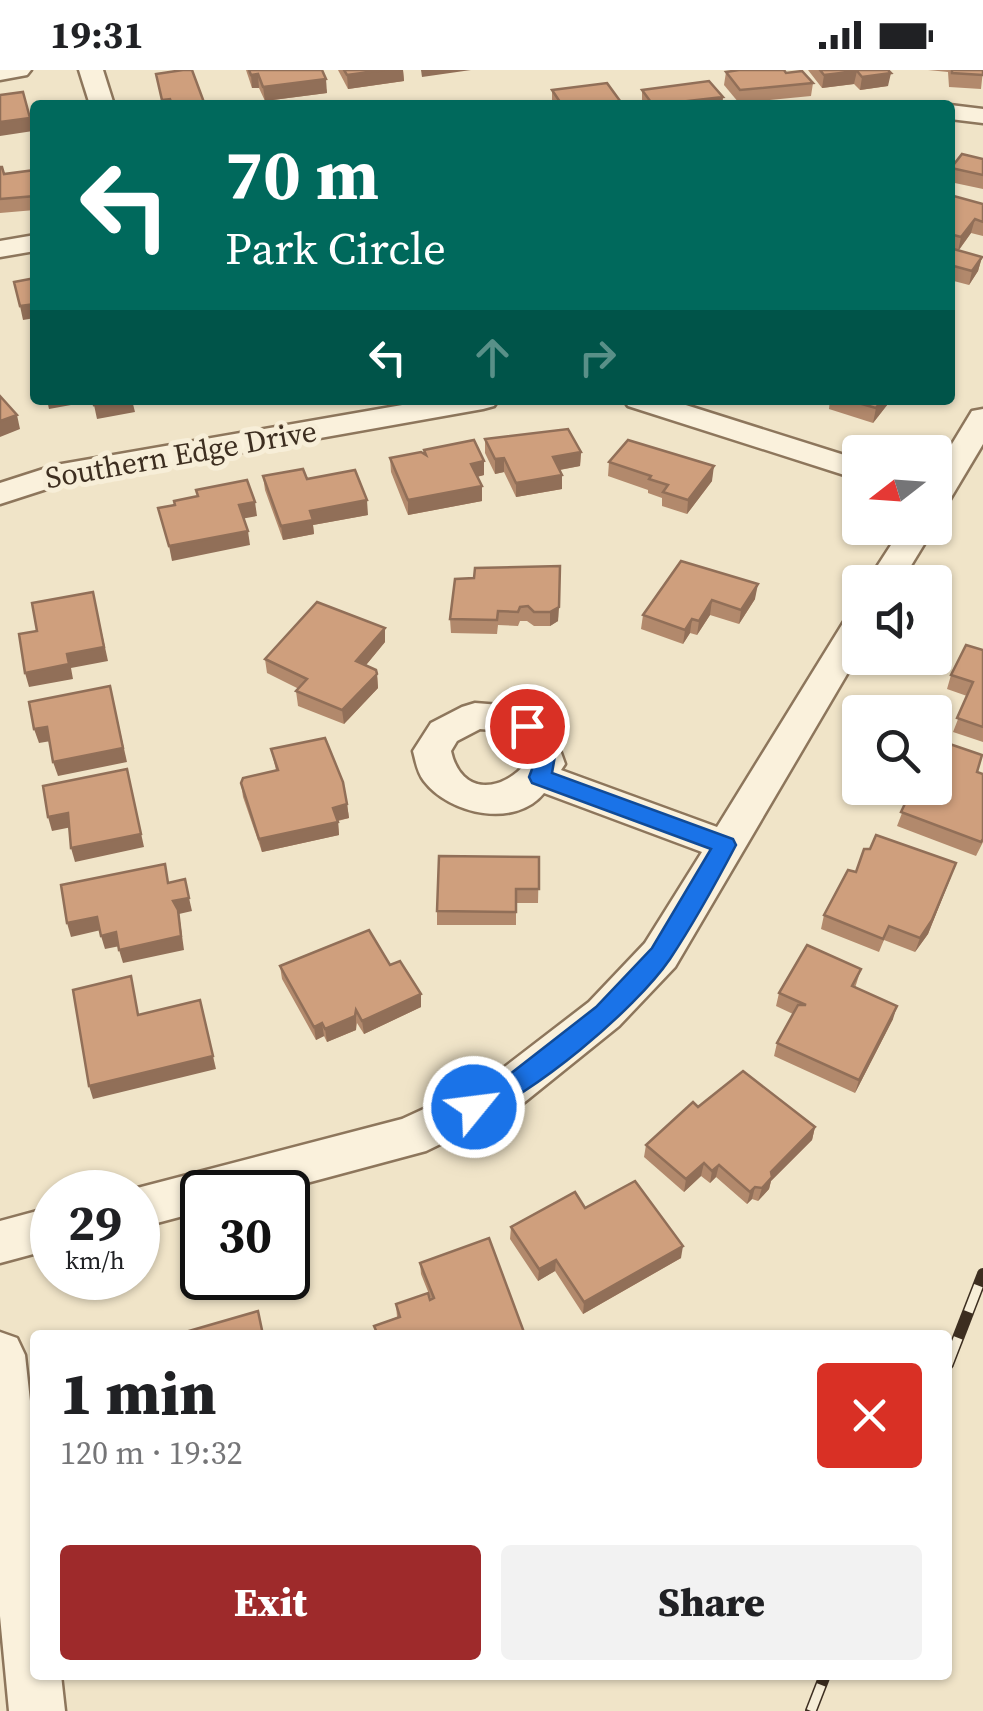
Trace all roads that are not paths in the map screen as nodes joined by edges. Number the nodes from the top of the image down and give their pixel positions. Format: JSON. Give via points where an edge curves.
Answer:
{"nodes":[{"id":1,"x":20,"y":70,"type":"edge"},
{"id":2,"x":92,"y":70,"type":"edge"},
{"id":3,"x":0,"y":72,"type":"edge"},
{"id":4,"x":101,"y":100,"type":"edge"},
{"id":5,"x":955,"y":113,"type":"edge"},
{"id":6,"x":983,"y":116,"type":"edge"},
{"id":7,"x":30,"y":245,"type":"edge"},
{"id":8,"x":0,"y":249,"type":"edge"},
{"id":9,"x":455,"y":405,"type":"edge"},
{"id":10,"x":654,"y":405,"type":"edge"},
{"id":11,"x":983,"y":418,"type":"edge"},
{"id":12,"x":842,"y":464,"type":"edge"},
{"id":13,"x":952,"y":469,"type":"edge"},
{"id":14,"x":0,"y":494,"type":"edge"},
{"id":15,"x":842,"y":653,"type":"edge"},
{"id":16,"x":540,"y":777,"type":"dead end"},
{"id":17,"x":725,"y":845,"type":"junction"},
{"id":18,"x":160,"y":1201,"type":"edge"},
{"id":19,"x":30,"y":1234,"type":"edge"},
{"id":20,"x":0,"y":1242,"type":"edge"},
{"id":21,"x":0,"y":1355,"type":"edge"},
{"id":22,"x":30,"y":1636,"type":"edge"},
{"id":23,"x":35,"y":1680,"type":"edge"},
{"id":24,"x":38,"y":1711,"type":"edge"}],
"edges":[{"from":1,"to":3,"type":"street"},
{"from":2,"to":4,"type":"street"},
{"from":5,"to":6,"type":"street"},
{"from":7,"to":8,"type":"street"},
{"from":9,"to":14,"type":"street","name":"Southern Edge Drive","via":[[56,475]]},
{"from":10,"to":12,"type":"street"},
{"from":11,"to":13,"type":"street"},
{"from":15,"to":17,"type":"street"},
{"from":16,"to":17,"type":"street"},
{"from":17,"to":18,"type":"street","via":[[660,955],[604,1014],[505,1092],[410,1137]]},
{"from":19,"to":20,"type":"street"},
{"from":21,"to":22,"type":"street"},
{"from":23,"to":24,"type":"street"}]}
